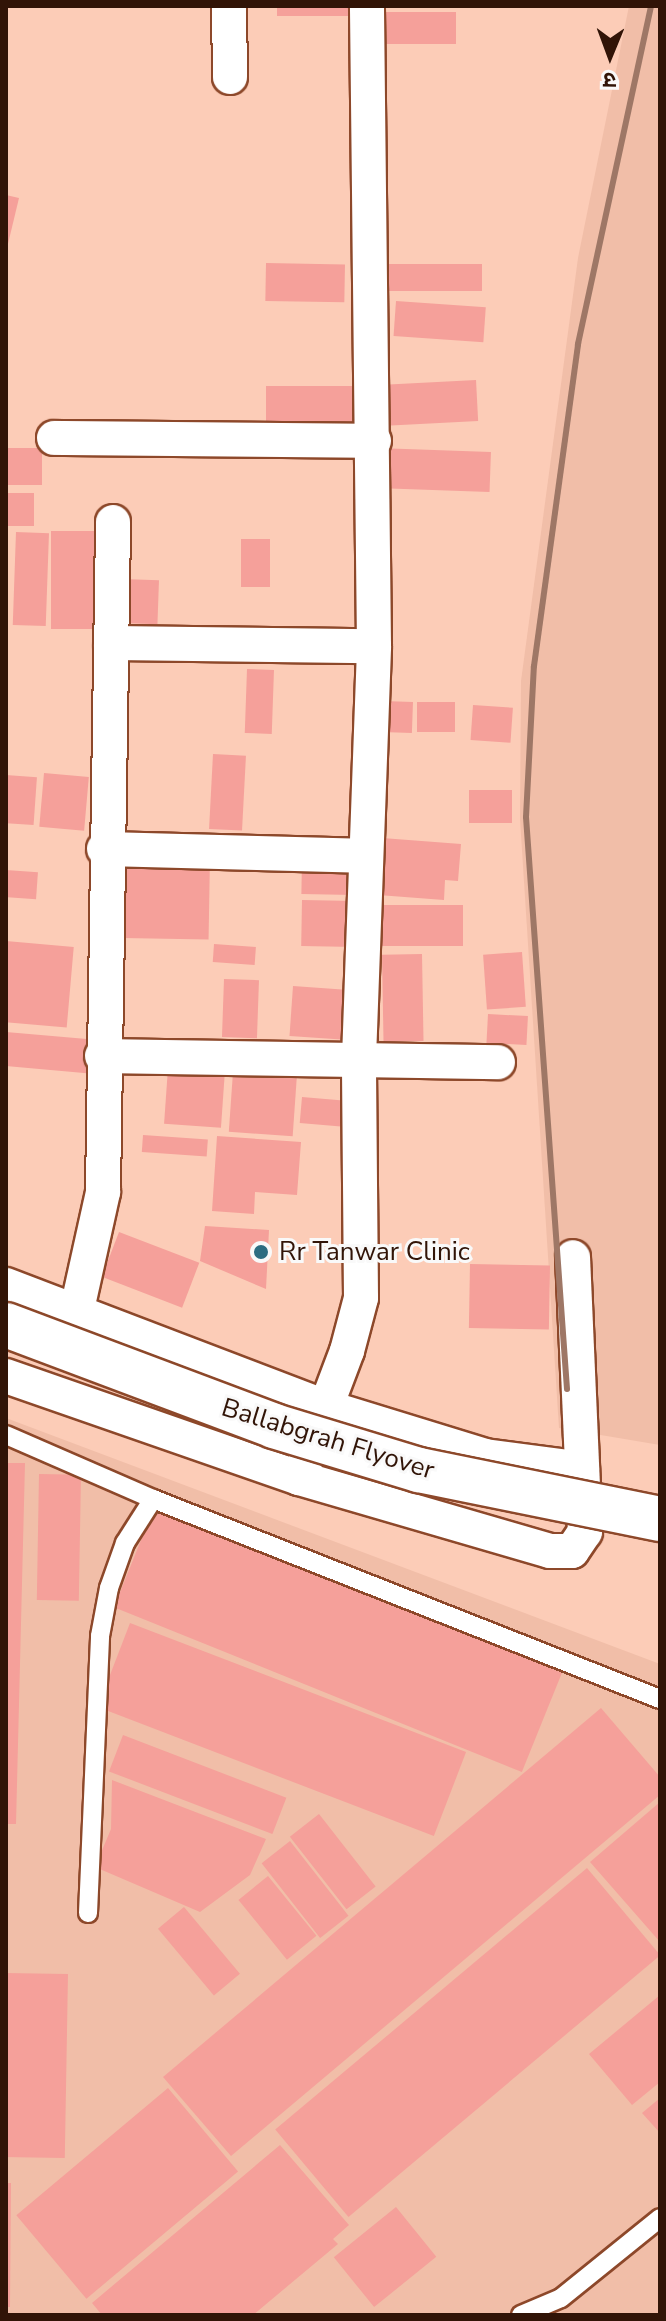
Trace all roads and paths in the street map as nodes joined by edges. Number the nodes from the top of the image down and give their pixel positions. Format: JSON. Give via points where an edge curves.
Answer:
{"nodes":[{"id":1,"x":229,"y":6,"type":"edge"},
{"id":2,"x":367,"y":6,"type":"edge"},
{"id":3,"x":230,"y":77,"type":"dead end"},
{"id":4,"x":54,"y":438,"type":"dead end"},
{"id":5,"x":374,"y":441,"type":"junction"},
{"id":6,"x":113,"y":522,"type":"dead end"},
{"id":7,"x":111,"y":643,"type":"junction"},
{"id":8,"x":374,"y":646,"type":"junction"},
{"id":9,"x":104,"y":849,"type":"junction"},
{"id":10,"x":363,"y":856,"type":"junction"},
{"id":11,"x":102,"y":1056,"type":"junction"},
{"id":12,"x":359,"y":1058,"type":"junction"},
{"id":13,"x":498,"y":1062,"type":"dead end"},
{"id":14,"x":573,"y":1257,"type":"dead end"},
{"id":15,"x":6,"y":1285,"type":"edge"},
{"id":16,"x":76,"y":1314,"type":"junction"},
{"id":17,"x":6,"y":1325,"type":"edge"},
{"id":18,"x":6,"y":1376,"type":"edge"},
{"id":19,"x":326,"y":1407,"type":"junction"},
{"id":20,"x":6,"y":1435,"type":"edge"},
{"id":21,"x":582,"y":1469,"type":"junction"},
{"id":22,"x":299,"y":1478,"type":"junction"},
{"id":23,"x":153,"y":1499,"type":"junction"},
{"id":24,"x":660,"y":1519,"type":"edge"},
{"id":25,"x":660,"y":1699,"type":"edge"},
{"id":26,"x":88,"y":1913,"type":"dead end"},
{"id":27,"x":660,"y":2218,"type":"edge"},
{"id":28,"x":521,"y":2315,"type":"edge"}],
"edges":[{"from":1,"to":3,"type":"street"},
{"from":2,"to":5,"type":"street"},
{"from":4,"to":5,"type":"street"},
{"from":5,"to":8,"type":"street"},
{"from":6,"to":7,"type":"street"},
{"from":7,"to":8,"type":"street"},
{"from":7,"to":9,"type":"street"},
{"from":8,"to":10,"type":"street"},
{"from":9,"to":10,"type":"street"},
{"from":9,"to":11,"type":"street"},
{"from":10,"to":12,"type":"street"},
{"from":11,"to":12,"type":"street"},
{"from":11,"to":16,"type":"street","via":[[103,1192]]},
{"from":12,"to":13,"type":"street"},
{"from":12,"to":19,"type":"street","via":[[361,1298]]},
{"from":14,"to":21,"type":"street"},
{"from":15,"to":16,"type":"street"},
{"from":16,"to":19,"type":"street"},
{"from":17,"to":24,"type":"main road","name":"Ballabgrah Flyover","bridge":true,"via":[[274,1426],[419,1470]]},
{"from":18,"to":22,"type":"street"},
{"from":19,"to":21,"type":"street","via":[[485,1456]]},
{"from":19,"to":22,"type":"street"},
{"from":20,"to":23,"type":"lane"},
{"from":21,"to":22,"type":"street","via":[[585,1532],[580,1545],[560,1553]]},
{"from":23,"to":25,"type":"lane"},
{"from":23,"to":26,"type":"lane","via":[[125,1543],[100,1636]]},
{"from":27,"to":28,"type":"lane","via":[[561,2298]]}]}
